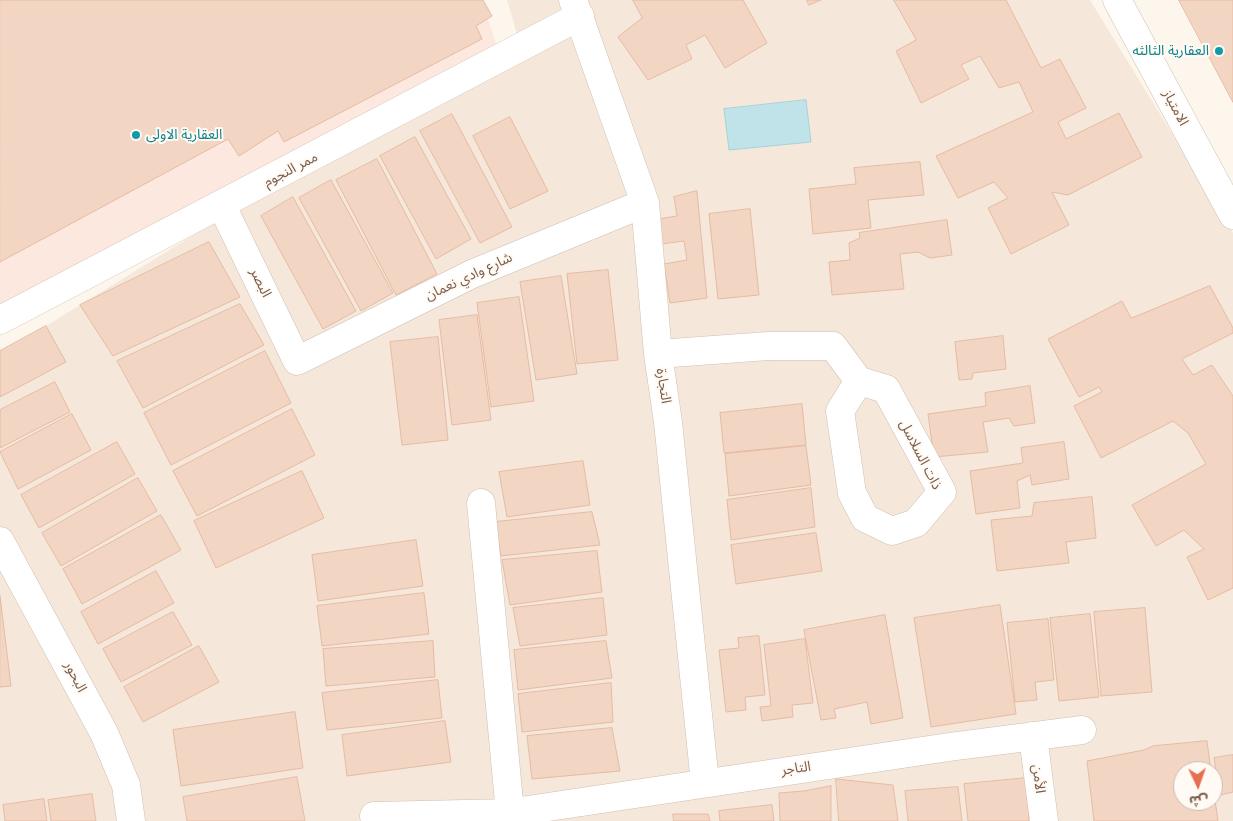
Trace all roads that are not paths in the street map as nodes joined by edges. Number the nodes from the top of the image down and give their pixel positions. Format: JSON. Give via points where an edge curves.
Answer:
{"nodes":[{"id":1,"x":1117,"y":0,"type":"edge"},
{"id":2,"x":577,"y":8,"type":"edge"},
{"id":3,"x":645,"y":203,"type":"junction"},
{"id":4,"x":222,"y":206,"type":"junction"},
{"id":5,"x":1233,"y":215,"type":"edge"},
{"id":6,"x":0,"y":320,"type":"edge"},
{"id":7,"x":658,"y":354,"type":"junction"},
{"id":8,"x":297,"y":361,"type":"joint"},
{"id":9,"x":859,"y":381,"type":"junction"},
{"id":10,"x":481,"y":503,"type":"dead end"},
{"id":11,"x":0,"y":541,"type":"edge"},
{"id":12,"x":1082,"y":730,"type":"dead end"},
{"id":13,"x":1033,"y":736,"type":"junction"},
{"id":14,"x":706,"y":783,"type":"junction"},
{"id":15,"x":504,"y":817,"type":"edge"},
{"id":16,"x":131,"y":821,"type":"edge"},
{"id":17,"x":375,"y":821,"type":"edge"},
{"id":18,"x":1044,"y":821,"type":"edge"}],
"edges":[{"from":1,"to":5,"type":"street","name":"الامتياز"},
{"from":2,"to":3,"type":"street","name":"التجارة"},
{"from":2,"to":4,"type":"street","name":"ممر النجوم"},
{"from":3,"to":7,"type":"street","name":"التجارة"},
{"from":3,"to":8,"type":"street","name":"شارع وادي نعمان","via":[[472,274]]},
{"from":4,"to":6,"type":"street","name":"ممر النجوم"},
{"from":4,"to":8,"type":"street","name":"البصر"},
{"from":7,"to":9,"type":"street","via":[[768,346],[833,346]]},
{"from":7,"to":14,"type":"street","name":"التجارة"},
{"from":9,"to":9,"type":"street","name":"ذات السلاسل","via":[[840,411],[852,494],[865,518],[892,531],[916,523],[942,492],[886,389]]},
{"from":10,"to":15,"type":"street"},
{"from":11,"to":16,"type":"street","name":"البحور","via":[[104,732],[126,785]]},
{"from":12,"to":13,"type":"street","name":"التاجر"},
{"from":13,"to":14,"type":"street","name":"التاجر"},
{"from":13,"to":18,"type":"street","name":"الأمن"},
{"from":14,"to":15,"type":"street","name":"التاجر"},
{"from":15,"to":17,"type":"street","name":"التاجر","via":[[374,816]]}]}
